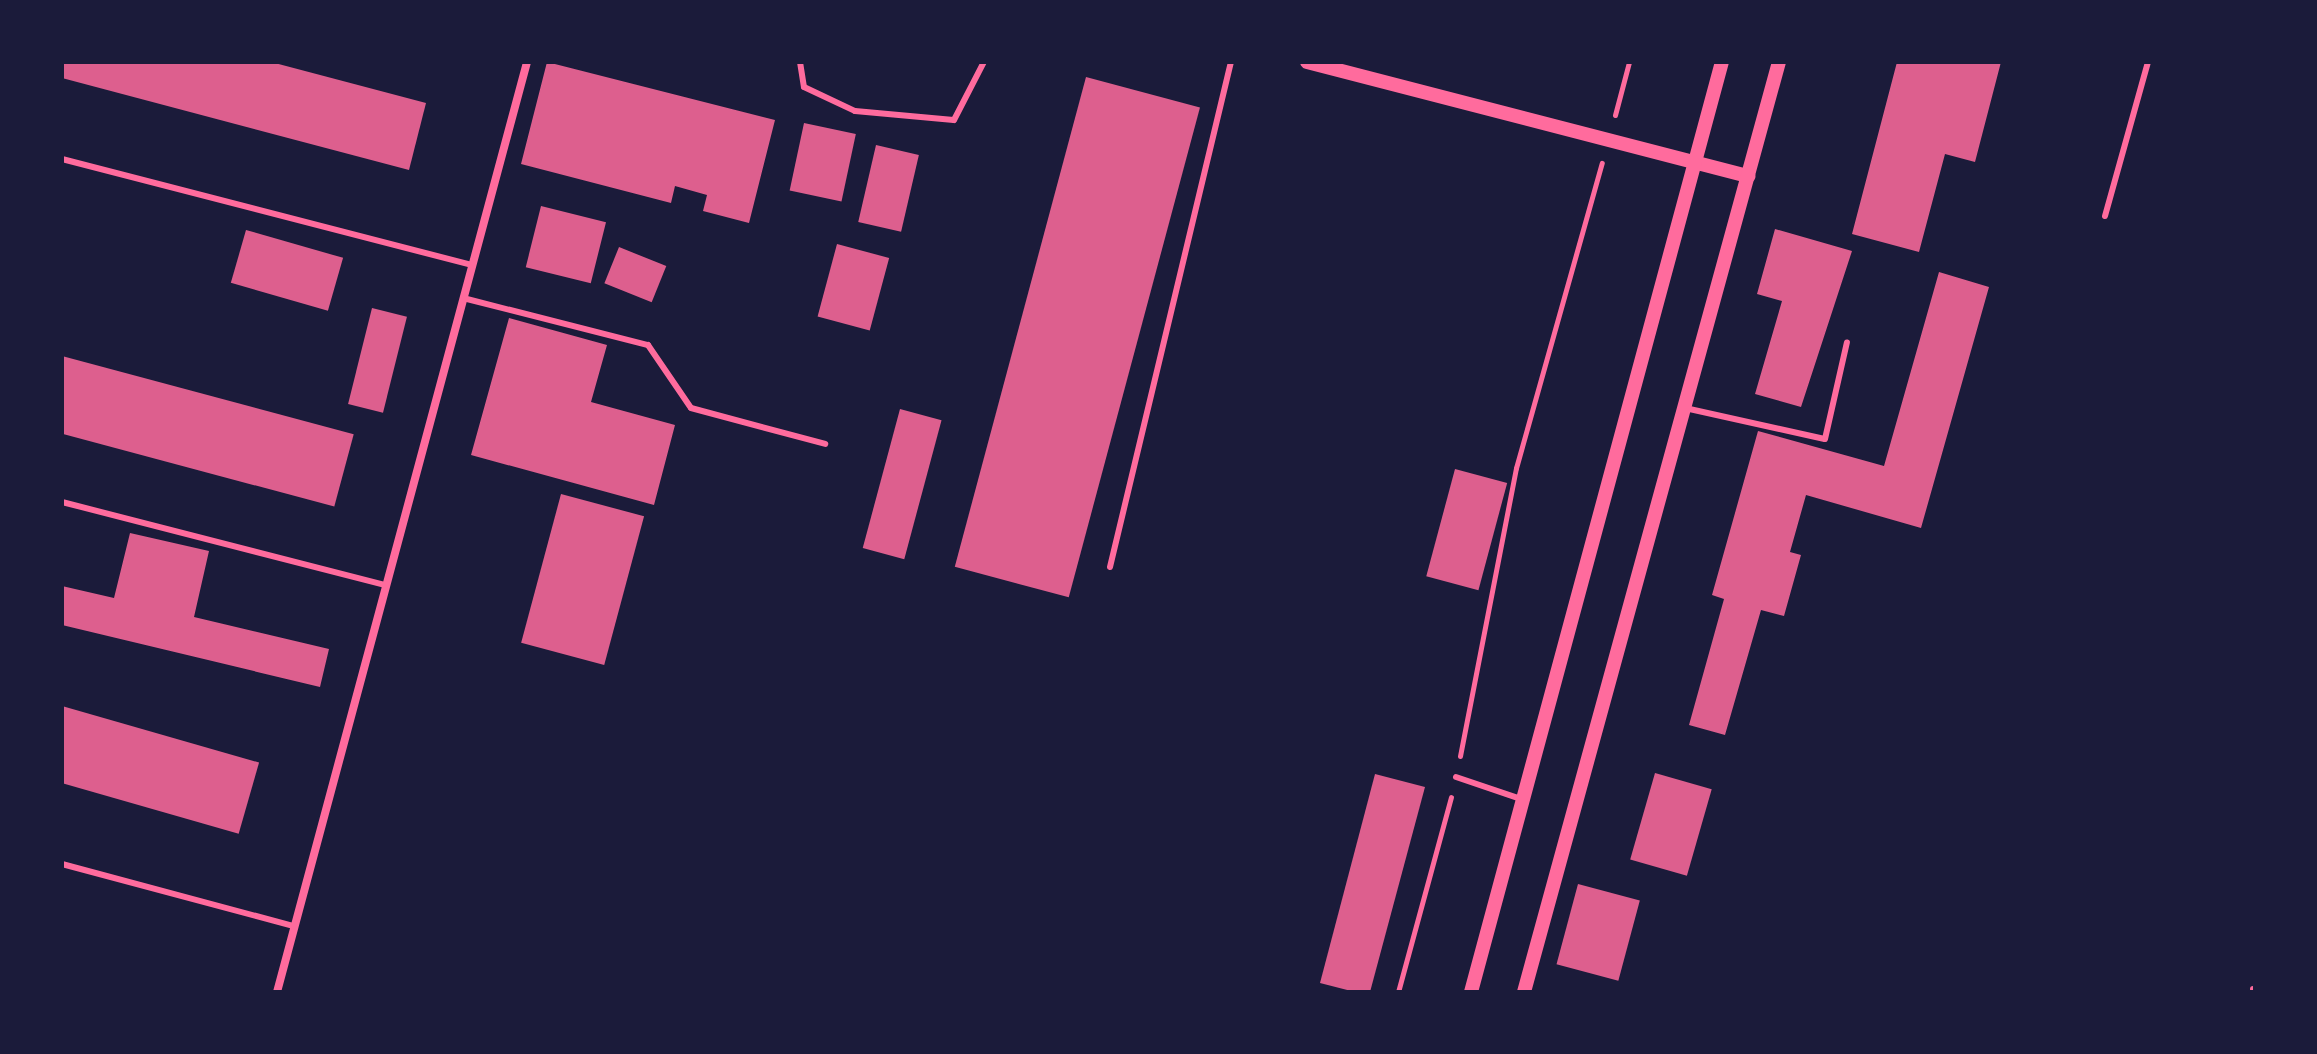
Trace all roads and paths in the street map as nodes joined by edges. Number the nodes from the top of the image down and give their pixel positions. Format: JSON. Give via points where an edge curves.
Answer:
{"nodes":[{"id":1,"x":527,"y":62,"type":"edge"},
{"id":2,"x":800,"y":62,"type":"edge"},
{"id":3,"x":984,"y":62,"type":"edge"},
{"id":4,"x":1231,"y":62,"type":"edge"},
{"id":5,"x":1307,"y":62,"type":"edge"},
{"id":6,"x":1629,"y":62,"type":"edge"},
{"id":7,"x":1722,"y":62,"type":"edge"},
{"id":8,"x":1779,"y":62,"type":"edge"},
{"id":9,"x":2148,"y":62,"type":"edge"},
{"id":10,"x":1609,"y":140,"type":"junction"},
{"id":11,"x":62,"y":159,"type":"edge"},
{"id":12,"x":1695,"y":162,"type":"junction"},
{"id":13,"x":1749,"y":176,"type":"junction"},
{"id":14,"x":2105,"y":216,"type":"dead end"},
{"id":15,"x":472,"y":265,"type":"junction"},
{"id":16,"x":463,"y":298,"type":"junction"},
{"id":17,"x":1847,"y":342,"type":"dead end"},
{"id":18,"x":1685,"y":408,"type":"junction"},
{"id":19,"x":825,"y":444,"type":"dead end"},
{"id":20,"x":62,"y":502,"type":"edge"},
{"id":21,"x":1110,"y":567,"type":"dead end"},
{"id":22,"x":386,"y":585,"type":"junction"},
{"id":23,"x":1456,"y":777,"type":"junction"},
{"id":24,"x":1523,"y":799,"type":"junction"},
{"id":25,"x":62,"y":864,"type":"edge"},
{"id":26,"x":294,"y":926,"type":"junction"},
{"id":27,"x":277,"y":992,"type":"edge"},
{"id":28,"x":1398,"y":992,"type":"edge"},
{"id":29,"x":1471,"y":992,"type":"edge"},
{"id":30,"x":1524,"y":992,"type":"edge"}],
"edges":[{"from":1,"to":15,"type":"street"},
{"from":2,"to":3,"type":"lane","via":[[804,87],[855,111],[954,120]]},
{"from":4,"to":21,"type":"lane"},
{"from":5,"to":10,"type":"street"},
{"from":6,"to":10,"type":"path"},
{"from":7,"to":12,"type":"street"},
{"from":8,"to":13,"type":"street"},
{"from":9,"to":14,"type":"lane"},
{"from":10,"to":12,"type":"street"},
{"from":10,"to":23,"type":"path","via":[[1516,468]]},
{"from":11,"to":15,"type":"lane"},
{"from":12,"to":13,"type":"street"},
{"from":12,"to":24,"type":"street"},
{"from":13,"to":18,"type":"street"},
{"from":15,"to":16,"type":"street"},
{"from":16,"to":19,"type":"lane","via":[[648,345],[691,408]]},
{"from":16,"to":22,"type":"street"},
{"from":17,"to":18,"type":"lane","via":[[1825,439]]},
{"from":18,"to":30,"type":"street"},
{"from":20,"to":22,"type":"lane"},
{"from":22,"to":26,"type":"street"},
{"from":23,"to":24,"type":"lane"},
{"from":23,"to":28,"type":"path"},
{"from":24,"to":29,"type":"street"},
{"from":25,"to":26,"type":"lane"},
{"from":26,"to":27,"type":"street"}]}
